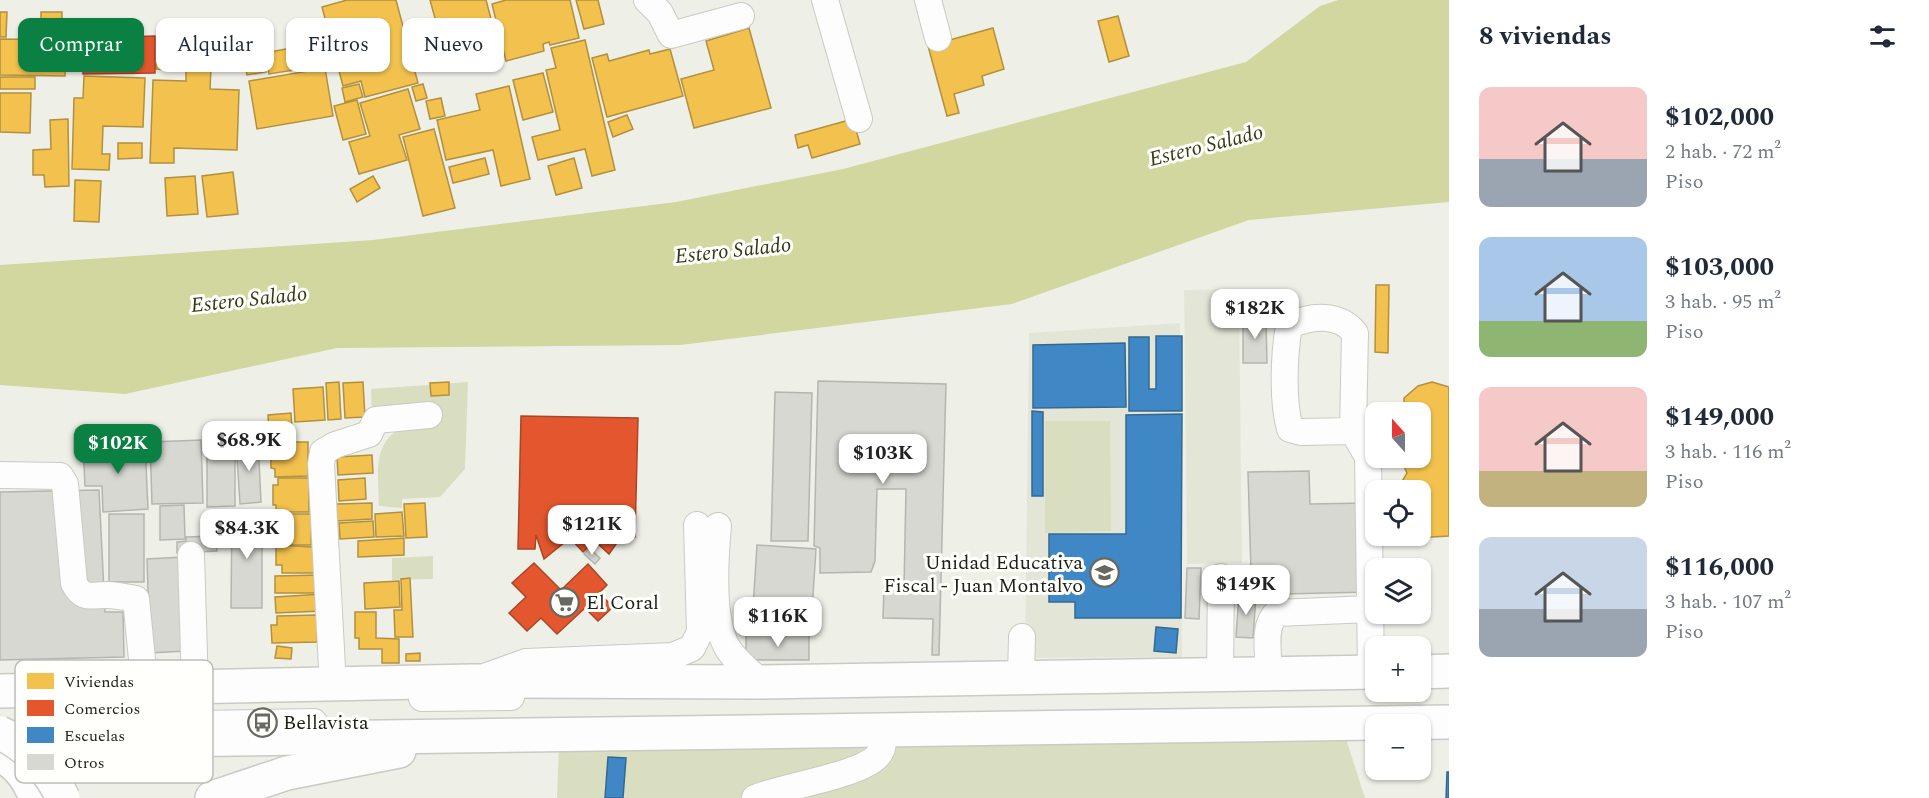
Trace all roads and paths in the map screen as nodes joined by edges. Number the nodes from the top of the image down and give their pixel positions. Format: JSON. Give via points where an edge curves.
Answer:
{"nodes":[{"id":1,"x":648,"y":0,"type":"edge"},
{"id":2,"x":825,"y":0,"type":"edge"},
{"id":3,"x":928,"y":0,"type":"edge"},
{"id":4,"x":741,"y":16,"type":"dead end"},
{"id":5,"x":938,"y":38,"type":"dead end"},
{"id":6,"x":859,"y":119,"type":"dead end"},
{"id":7,"x":429,"y":415,"type":"dead end"},
{"id":8,"x":1353,"y":431,"type":"junction"},
{"id":9,"x":0,"y":475,"type":"edge"},
{"id":10,"x":707,"y":525,"type":"dead end"},
{"id":11,"x":191,"y":555,"type":"dead end"},
{"id":12,"x":1369,"y":558,"type":"edge"},
{"id":13,"x":707,"y":560,"type":"junction"},
{"id":14,"x":1221,"y":577,"type":"dead end"},
{"id":15,"x":1365,"y":609,"type":"edge"},
{"id":16,"x":1022,"y":637,"type":"dead end"},
{"id":17,"x":142,"y":660,"type":"edge"},
{"id":18,"x":194,"y":660,"type":"edge"},
{"id":19,"x":1431,"y":672,"type":"edge"},
{"id":20,"x":1449,"y":672,"type":"edge"},
{"id":21,"x":1220,"y":674,"type":"junction"},
{"id":22,"x":1269,"y":674,"type":"junction"},
{"id":23,"x":0,"y":675,"type":"edge"},
{"id":24,"x":1021,"y":676,"type":"junction"},
{"id":25,"x":1365,"y":676,"type":"edge"},
{"id":26,"x":1365,"y":676,"type":"edge"},
{"id":27,"x":15,"y":679,"type":"edge"},
{"id":28,"x":472,"y":681,"type":"junction"},
{"id":29,"x":761,"y":682,"type":"junction"},
{"id":30,"x":1431,"y":683,"type":"edge"},
{"id":31,"x":1449,"y":683,"type":"edge"},
{"id":32,"x":333,"y":686,"type":"junction"},
{"id":33,"x":213,"y":688,"type":"edge"},
{"id":34,"x":15,"y":690,"type":"edge"},
{"id":35,"x":0,"y":691,"type":"edge"},
{"id":36,"x":213,"y":700,"type":"edge"},
{"id":37,"x":0,"y":704,"type":"edge"},
{"id":38,"x":15,"y":704,"type":"edge"},
{"id":39,"x":1449,"y":708,"type":"edge"},
{"id":40,"x":1449,"y":722,"type":"edge"},
{"id":41,"x":213,"y":724,"type":"edge"},
{"id":42,"x":884,"y":731,"type":"junction"},
{"id":43,"x":15,"y":734,"type":"edge"},
{"id":44,"x":483,"y":734,"type":"junction"},
{"id":45,"x":0,"y":735,"type":"edge"},
{"id":46,"x":213,"y":739,"type":"edge"},
{"id":47,"x":15,"y":740,"type":"edge"},
{"id":48,"x":15,"y":748,"type":"edge"},
{"id":49,"x":0,"y":749,"type":"edge"},
{"id":50,"x":0,"y":756,"type":"edge"},
{"id":51,"x":15,"y":765,"type":"edge"},
{"id":52,"x":29,"y":783,"type":"edge"},
{"id":53,"x":54,"y":783,"type":"edge"},
{"id":54,"x":36,"y":798,"type":"edge"},
{"id":55,"x":63,"y":798,"type":"edge"},
{"id":56,"x":212,"y":798,"type":"edge"},
{"id":57,"x":755,"y":798,"type":"edge"}],
"edges":[{"from":1,"to":4,"type":"street","via":[[671,35]]},
{"from":2,"to":6,"type":"street"},
{"from":3,"to":5,"type":"street"},
{"from":7,"to":32,"type":"street","via":[[376,420],[369,434],[323,452]]},
{"from":8,"to":8,"type":"street","via":[[1355,333],[1346,322],[1304,318],[1289,326],[1286,341],[1286,417],[1290,429]]},
{"from":8,"to":12,"type":"street","via":[[1368,457]]},
{"from":9,"to":17,"type":"street","via":[[60,476],[65,484],[74,583],[78,592],[88,597],[135,599]]},
{"from":10,"to":13,"type":"street"},
{"from":11,"to":18,"type":"street"},
{"from":13,"to":28,"type":"street","via":[[700,632],[692,648],[673,656],[526,662]]},
{"from":13,"to":29,"type":"street","via":[[721,632],[739,663]]},
{"from":14,"to":21,"type":"street"},
{"from":15,"to":22,"type":"street","via":[[1277,614],[1271,618]]},
{"from":16,"to":24,"type":"street"},
{"from":19,"to":20,"type":"main road"},
{"from":21,"to":22,"type":"main road"},
{"from":21,"to":24,"type":"main road"},
{"from":22,"to":25,"type":"main road"},
{"from":23,"to":27,"type":"street"},
{"from":24,"to":29,"type":"main road"},
{"from":26,"to":36,"type":"street"},
{"from":28,"to":29,"type":"main road"},
{"from":28,"to":32,"type":"main road"},
{"from":30,"to":31,"type":"street"},
{"from":32,"to":33,"type":"main road"},
{"from":34,"to":35,"type":"main road"},
{"from":37,"to":38,"type":"street"},
{"from":39,"to":41,"type":"street"},
{"from":40,"to":42,"type":"main road"},
{"from":42,"to":44,"type":"main road"},
{"from":42,"to":57,"type":"street","via":[[881,751],[872,761]]},
{"from":43,"to":45,"type":"street"},
{"from":44,"to":46,"type":"main road"},
{"from":44,"to":56,"type":"main road","via":[[287,773]]},
{"from":45,"to":47,"type":"main road","bridge":true},
{"from":48,"to":49,"type":"main road"},
{"from":50,"to":51,"type":"main road"},
{"from":52,"to":54,"type":"main road"},
{"from":53,"to":55,"type":"main road","bridge":true}]}
